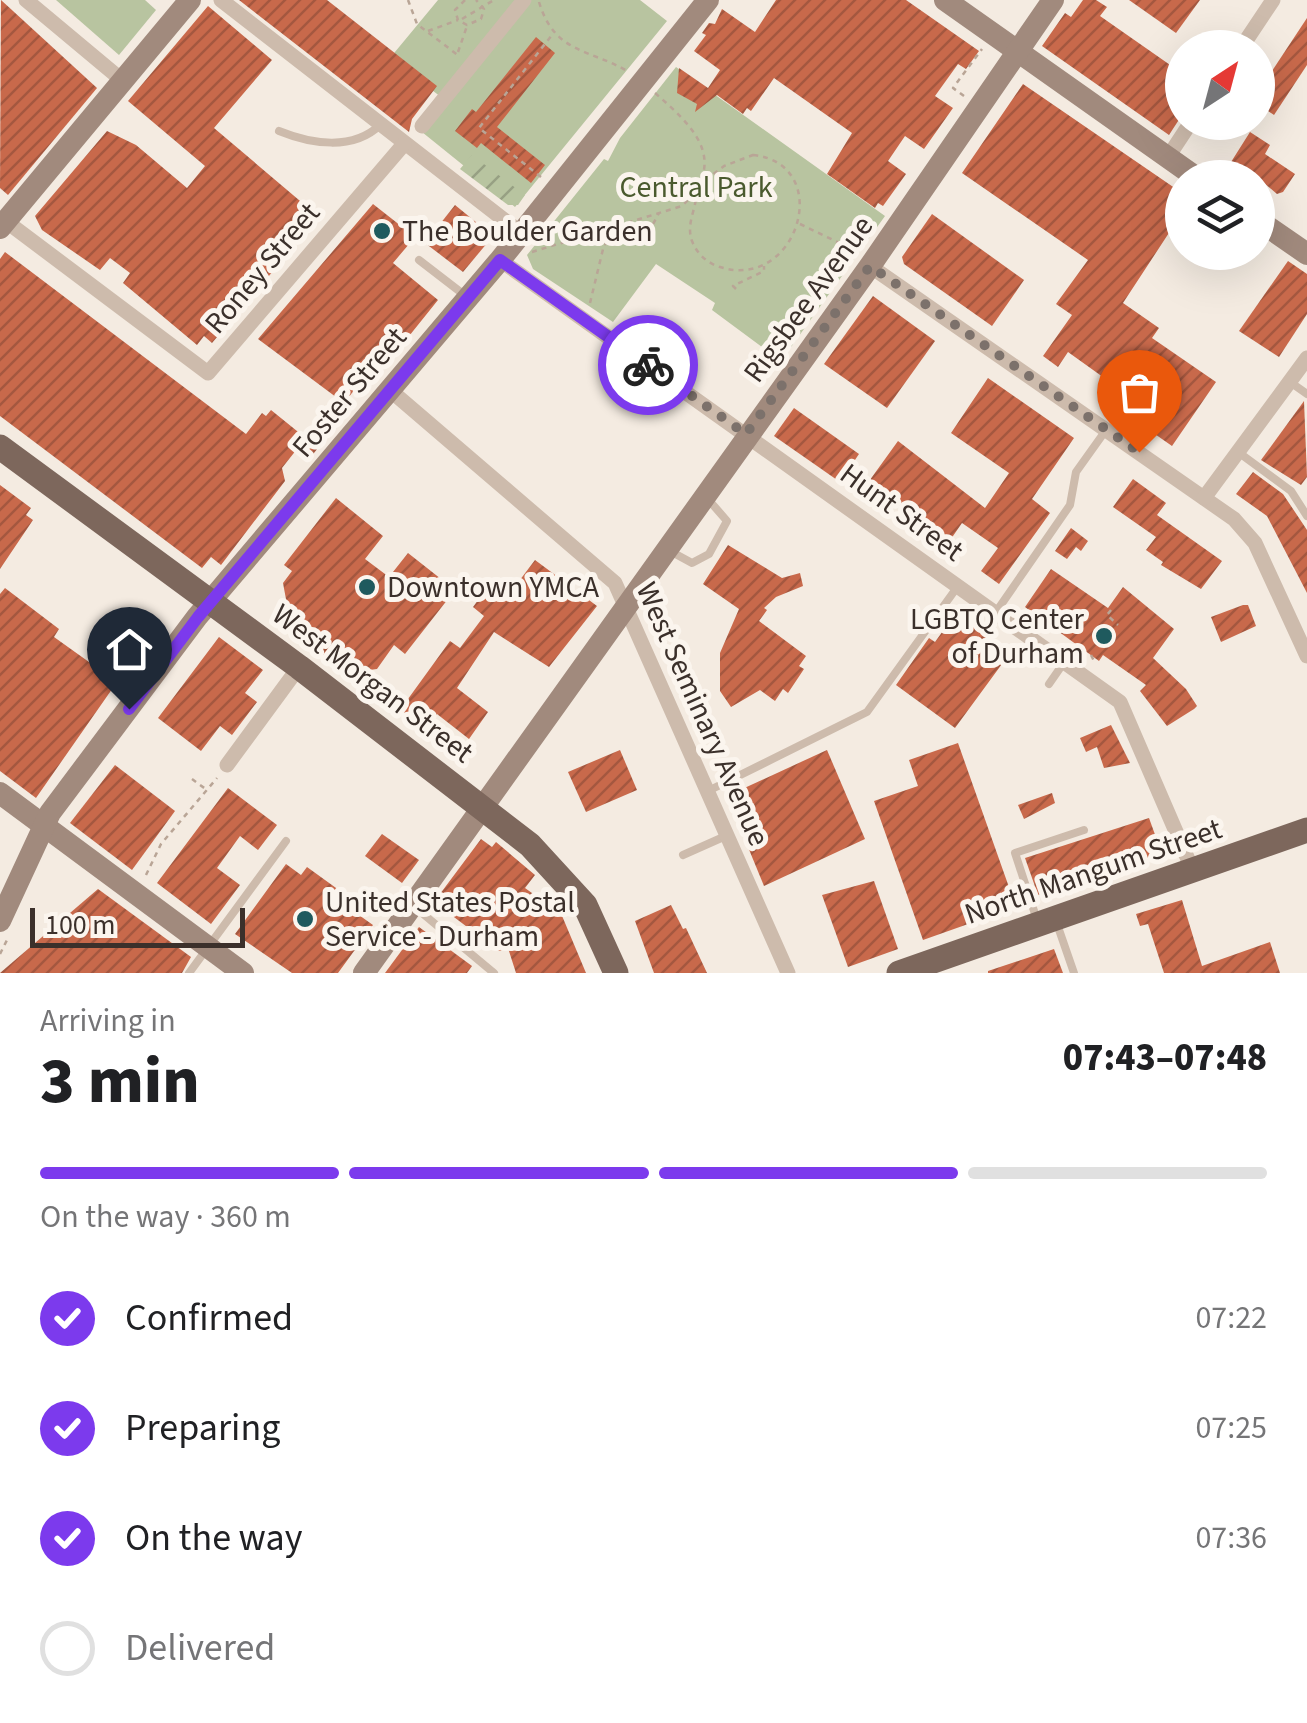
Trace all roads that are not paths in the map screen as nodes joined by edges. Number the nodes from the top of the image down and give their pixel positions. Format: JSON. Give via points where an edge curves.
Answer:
{"nodes":[{"id":1,"x":26,"y":0,"type":"edge"},
{"id":2,"x":190,"y":0,"type":"edge"},
{"id":3,"x":221,"y":0,"type":"edge"},
{"id":4,"x":524,"y":0,"type":"edge"},
{"id":5,"x":708,"y":0,"type":"edge"},
{"id":6,"x":944,"y":0,"type":"edge"},
{"id":7,"x":1053,"y":0,"type":"edge"},
{"id":8,"x":1273,"y":0,"type":"edge"},
{"id":9,"x":1254,"y":30,"type":"edge"},
{"id":10,"x":1018,"y":52,"type":"junction"},
{"id":11,"x":124,"y":80,"type":"junction"},
{"id":12,"x":380,"y":125,"type":"junction"},
{"id":13,"x":422,"y":126,"type":"dead end"},
{"id":14,"x":279,"y":131,"type":"dead end"},
{"id":15,"x":1180,"y":140,"type":"edge"},
{"id":16,"x":404,"y":144,"type":"junction"},
{"id":17,"x":1168,"y":157,"type":"junction"},
{"id":18,"x":1172,"y":160,"type":"edge"},
{"id":19,"x":3,"y":225,"type":"edge"},
{"id":20,"x":1275,"y":232,"type":"edge"},
{"id":21,"x":525,"y":242,"type":"junction"},
{"id":22,"x":1307,"y":254,"type":"edge"},
{"id":23,"x":864,"y":259,"type":"junction"},
{"id":24,"x":419,"y":260,"type":"dead end"},
{"id":25,"x":500,"y":260,"type":"junction"},
{"id":26,"x":468,"y":298,"type":"junction"},
{"id":27,"x":1307,"y":358,"type":"edge"},
{"id":28,"x":1290,"y":382,"type":"junction"},
{"id":29,"x":390,"y":390,"type":"junction"},
{"id":30,"x":1307,"y":394,"type":"edge"},
{"id":31,"x":1106,"y":430,"type":"junction"},
{"id":32,"x":746,"y":434,"type":"junction"},
{"id":33,"x":0,"y":447,"type":"edge"},
{"id":34,"x":1238,"y":452,"type":"junction"},
{"id":35,"x":1307,"y":492,"type":"edge"},
{"id":36,"x":703,"y":495,"type":"junction"},
{"id":37,"x":1204,"y":498,"type":"junction"},
{"id":38,"x":1296,"y":500,"type":"junction"},
{"id":39,"x":1307,"y":516,"type":"edge"},
{"id":40,"x":666,"y":548,"type":"junction"},
{"id":41,"x":958,"y":586,"type":"junction"},
{"id":42,"x":211,"y":602,"type":"junction"},
{"id":43,"x":627,"y":604,"type":"junction"},
{"id":44,"x":996,"y":612,"type":"junction"},
{"id":45,"x":1307,"y":656,"type":"edge"},
{"id":46,"x":1064,"y":662,"type":"junction"},
{"id":47,"x":299,"y":667,"type":"junction"},
{"id":48,"x":1049,"y":684,"type":"dead end"},
{"id":49,"x":227,"y":765,"type":"road end"},
{"id":50,"x":708,"y":791,"type":"junction"},
{"id":51,"x":0,"y":792,"type":"edge"},
{"id":52,"x":483,"y":808,"type":"junction"},
{"id":53,"x":44,"y":826,"type":"junction"},
{"id":54,"x":1084,"y":830,"type":"dead end"},
{"id":55,"x":1307,"y":830,"type":"edge"},
{"id":56,"x":728,"y":836,"type":"junction"},
{"id":57,"x":286,"y":841,"type":"dead end"},
{"id":58,"x":682,"y":855,"type":"dead end"},
{"id":59,"x":1193,"y":871,"type":"junction"},
{"id":60,"x":412,"y":905,"type":"junction"},
{"id":61,"x":1047,"y":922,"type":"junction"},
{"id":62,"x":5,"y":927,"type":"edge"},
{"id":63,"x":208,"y":948,"type":"junction"},
{"id":64,"x":189,"y":973,"type":"edge"},
{"id":65,"x":242,"y":973,"type":"edge"},
{"id":66,"x":364,"y":973,"type":"edge"},
{"id":67,"x":494,"y":973,"type":"edge"},
{"id":68,"x":616,"y":973,"type":"edge"},
{"id":69,"x":788,"y":973,"type":"edge"},
{"id":70,"x":899,"y":973,"type":"edge"},
{"id":71,"x":1074,"y":973,"type":"edge"}],
"edges":[{"from":1,"to":11,"type":"street"},
{"from":2,"to":11,"type":"street"},
{"from":3,"to":12,"type":"street"},
{"from":4,"to":13,"type":"street"},
{"from":5,"to":21,"type":"street","name":"Foster Street"},
{"from":6,"to":10,"type":"street"},
{"from":7,"to":10,"type":"street","name":"Rigsbee Avenue"},
{"from":8,"to":9,"type":"street"},
{"from":10,"to":17,"type":"street"},
{"from":10,"to":23,"type":"street","name":"Rigsbee Avenue"},
{"from":11,"to":19,"type":"street"},
{"from":12,"to":14,"type":"lane","via":[[368,138],[346,142],[302,140]]},
{"from":12,"to":16,"type":"street"},
{"from":15,"to":17,"type":"street"},
{"from":16,"to":19,"type":"street","name":"Roney Street","via":[[208,373]]},
{"from":16,"to":21,"type":"street"},
{"from":17,"to":18,"type":"street"},
{"from":20,"to":22,"type":"street"},
{"from":21,"to":25,"type":"street","name":"Foster Street"},
{"from":23,"to":31,"type":"street"},
{"from":23,"to":32,"type":"street","name":"Rigsbee Avenue"},
{"from":24,"to":26,"type":"lane"},
{"from":25,"to":26,"type":"street","name":"Foster Street"},
{"from":25,"to":32,"type":"street","name":"Hunt Street"},
{"from":26,"to":29,"type":"street","name":"Foster Street"},
{"from":27,"to":28,"type":"street"},
{"from":28,"to":30,"type":"lane"},
{"from":28,"to":34,"type":"street"},
{"from":29,"to":42,"type":"street","name":"Foster Street"},
{"from":29,"to":43,"type":"street","name":"West Seminary Avenue","via":[[608,576]]},
{"from":31,"to":37,"type":"street"},
{"from":31,"to":44,"type":"lane","via":[[1076,472],[1070,505]]},
{"from":32,"to":36,"type":"street","name":"Rigsbee Avenue"},
{"from":32,"to":41,"type":"street","name":"Hunt Street"},
{"from":33,"to":42,"type":"main road","name":"West Morgan Street"},
{"from":34,"to":37,"type":"street"},
{"from":34,"to":38,"type":"lane"},
{"from":35,"to":38,"type":"lane"},
{"from":36,"to":40,"type":"street","name":"Rigsbee Avenue"},
{"from":36,"to":40,"type":"lane","via":[[728,522],[709,554],[692,564]]},
{"from":37,"to":45,"type":"street","via":[[1255,544]]},
{"from":38,"to":39,"type":"lane"},
{"from":40,"to":43,"type":"street","name":"Rigsbee Avenue"},
{"from":41,"to":44,"type":"street","name":"Hunt Street"},
{"from":41,"to":50,"type":"lane","via":[[866,712]]},
{"from":42,"to":47,"type":"main road","name":"West Morgan Street"},
{"from":42,"to":53,"type":"street","name":"Foster Street"},
{"from":43,"to":50,"type":"street","name":"West Seminary Avenue"},
{"from":43,"to":52,"type":"street","name":"Rigsbee Avenue"},
{"from":44,"to":46,"type":"street","name":"Hunt Street"},
{"from":46,"to":48,"type":"lane"},
{"from":46,"to":59,"type":"street","name":"Hunt Street","via":[[1126,710]]},
{"from":47,"to":49,"type":"street"},
{"from":47,"to":52,"type":"main road","name":"West Morgan Street"},
{"from":50,"to":56,"type":"street","name":"West Seminary Avenue"},
{"from":51,"to":53,"type":"street"},
{"from":52,"to":60,"type":"street","name":"Rigsbee Avenue"},
{"from":52,"to":68,"type":"main road","name":"West Morgan Street","via":[[563,876],[598,928]]},
{"from":53,"to":62,"type":"street","name":"Foster Street"},
{"from":53,"to":63,"type":"street"},
{"from":54,"to":61,"type":"lane","via":[[1015,854]]},
{"from":55,"to":59,"type":"main road","name":"North Mangum Street"},
{"from":56,"to":58,"type":"lane"},
{"from":56,"to":69,"type":"street","name":"West Seminary Avenue"},
{"from":57,"to":63,"type":"lane"},
{"from":59,"to":61,"type":"main road","name":"North Mangum Street"},
{"from":60,"to":66,"type":"street","name":"Rigsbee Avenue"},
{"from":60,"to":67,"type":"lane"},
{"from":61,"to":70,"type":"main road","name":"North Mangum Street"},
{"from":61,"to":71,"type":"lane"},
{"from":63,"to":64,"type":"lane"},
{"from":63,"to":65,"type":"street"}]}
